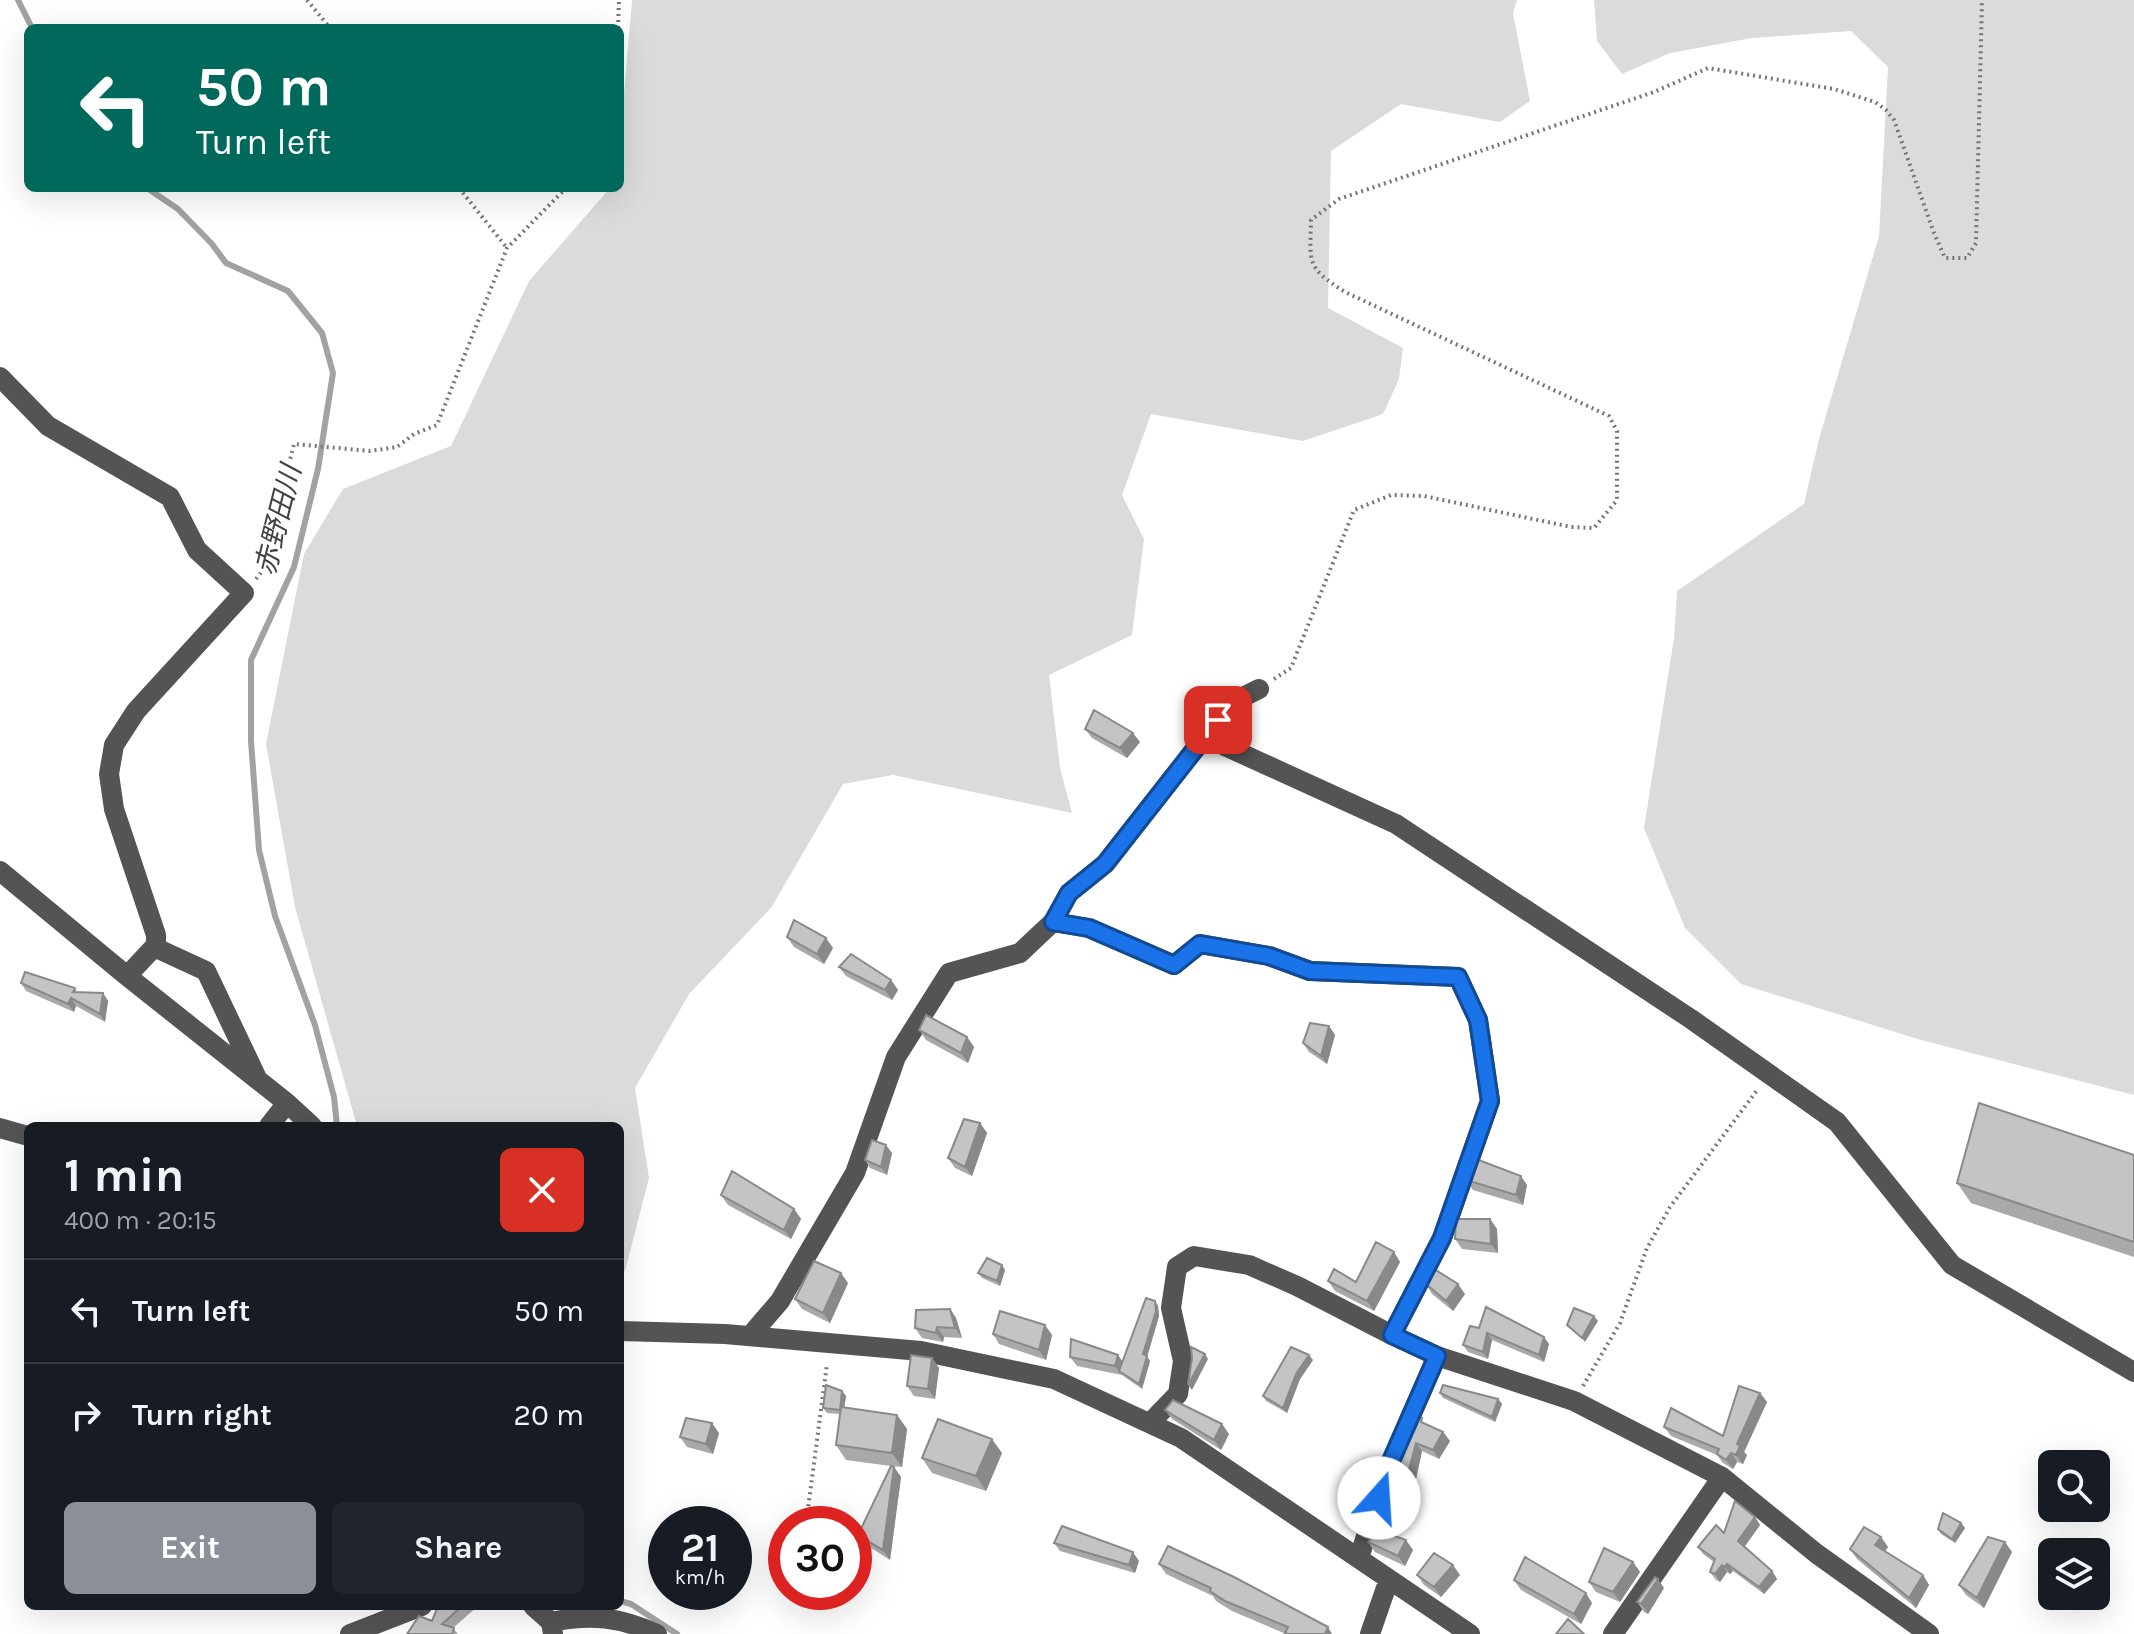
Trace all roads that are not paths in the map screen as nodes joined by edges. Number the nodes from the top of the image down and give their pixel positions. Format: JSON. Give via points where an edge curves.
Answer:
{"nodes":[{"id":1,"x":0,"y":377,"type":"edge"},
{"id":2,"x":1259,"y":689,"type":"road end"},
{"id":3,"x":1205,"y":737,"type":"junction"},
{"id":4,"x":0,"y":871,"type":"edge"},
{"id":5,"x":1053,"y":922,"type":"junction"},
{"id":6,"x":154,"y":947,"type":"junction"},
{"id":7,"x":127,"y":976,"type":"junction"},
{"id":8,"x":258,"y":1080,"type":"junction"},
{"id":9,"x":287,"y":1103,"type":"junction"},
{"id":10,"x":272,"y":1122,"type":"edge"},
{"id":11,"x":308,"y":1122,"type":"edge"},
{"id":12,"x":0,"y":1128,"type":"edge"},
{"id":13,"x":24,"y":1135,"type":"edge"},
{"id":14,"x":624,"y":1331,"type":"edge"},
{"id":15,"x":1392,"y":1335,"type":"junction"},
{"id":16,"x":750,"y":1336,"type":"junction"},
{"id":17,"x":1437,"y":1356,"type":"junction"},
{"id":18,"x":2134,"y":1372,"type":"edge"},
{"id":19,"x":1150,"y":1423,"type":"junction"},
{"id":20,"x":1722,"y":1477,"type":"junction"},
{"id":21,"x":1359,"y":1558,"type":"junction"},
{"id":22,"x":1389,"y":1579,"type":"junction"},
{"id":23,"x":412,"y":1610,"type":"edge"},
{"id":24,"x":536,"y":1610,"type":"edge"},
{"id":25,"x":552,"y":1628,"type":"edge"},
{"id":26,"x":350,"y":1634,"type":"edge"},
{"id":27,"x":657,"y":1634,"type":"edge"},
{"id":28,"x":1370,"y":1634,"type":"edge"},
{"id":29,"x":1470,"y":1634,"type":"edge"},
{"id":30,"x":1613,"y":1634,"type":"edge"},
{"id":31,"x":1929,"y":1634,"type":"edge"}],
"edges":[{"from":1,"to":6,"type":"street","via":[[48,426],[170,497],[197,550],[244,593],[136,711],[114,745],[109,774],[114,809],[152,921]]},
{"from":2,"to":3,"type":"street","via":[[1231,703]]},
{"from":3,"to":5,"type":"street","via":[[1105,864],[1069,893]]},
{"from":3,"to":18,"type":"street","via":[[1396,824],[1538,916],[1837,1122],[1952,1265]]},
{"from":4,"to":7,"type":"street"},
{"from":5,"to":15,"type":"street","via":[[1089,928],[1174,965],[1200,944],[1269,956],[1310,971],[1458,977],[1478,1020],[1490,1101],[1442,1238]]},
{"from":5,"to":16,"type":"street","via":[[1020,953],[949,973],[896,1057],[855,1173],[780,1301]]},
{"from":6,"to":7,"type":"street"},
{"from":6,"to":8,"type":"street","via":[[206,971]]},
{"from":7,"to":8,"type":"street"},
{"from":8,"to":9,"type":"street"},
{"from":9,"to":10,"type":"street"},
{"from":9,"to":11,"type":"street"},
{"from":12,"to":13,"type":"street"},
{"from":14,"to":16,"type":"street"},
{"from":15,"to":17,"type":"street"},
{"from":15,"to":19,"type":"street","via":[[1249,1265],[1194,1256],[1177,1267],[1171,1308],[1183,1361],[1178,1394]]},
{"from":16,"to":19,"type":"street","via":[[921,1351],[1054,1379]]},
{"from":17,"to":20,"type":"street","via":[[1574,1401]]},
{"from":17,"to":21,"type":"street","via":[[1388,1468]]},
{"from":19,"to":21,"type":"street","via":[[1181,1438]]},
{"from":20,"to":30,"type":"street"},
{"from":20,"to":31,"type":"street"},
{"from":21,"to":22,"type":"street"},
{"from":22,"to":28,"type":"street"},
{"from":22,"to":29,"type":"street"},
{"from":23,"to":26,"type":"street"},
{"from":24,"to":25,"type":"street"},
{"from":25,"to":27,"type":"street","via":[[576,1617],[629,1621]]}]}
